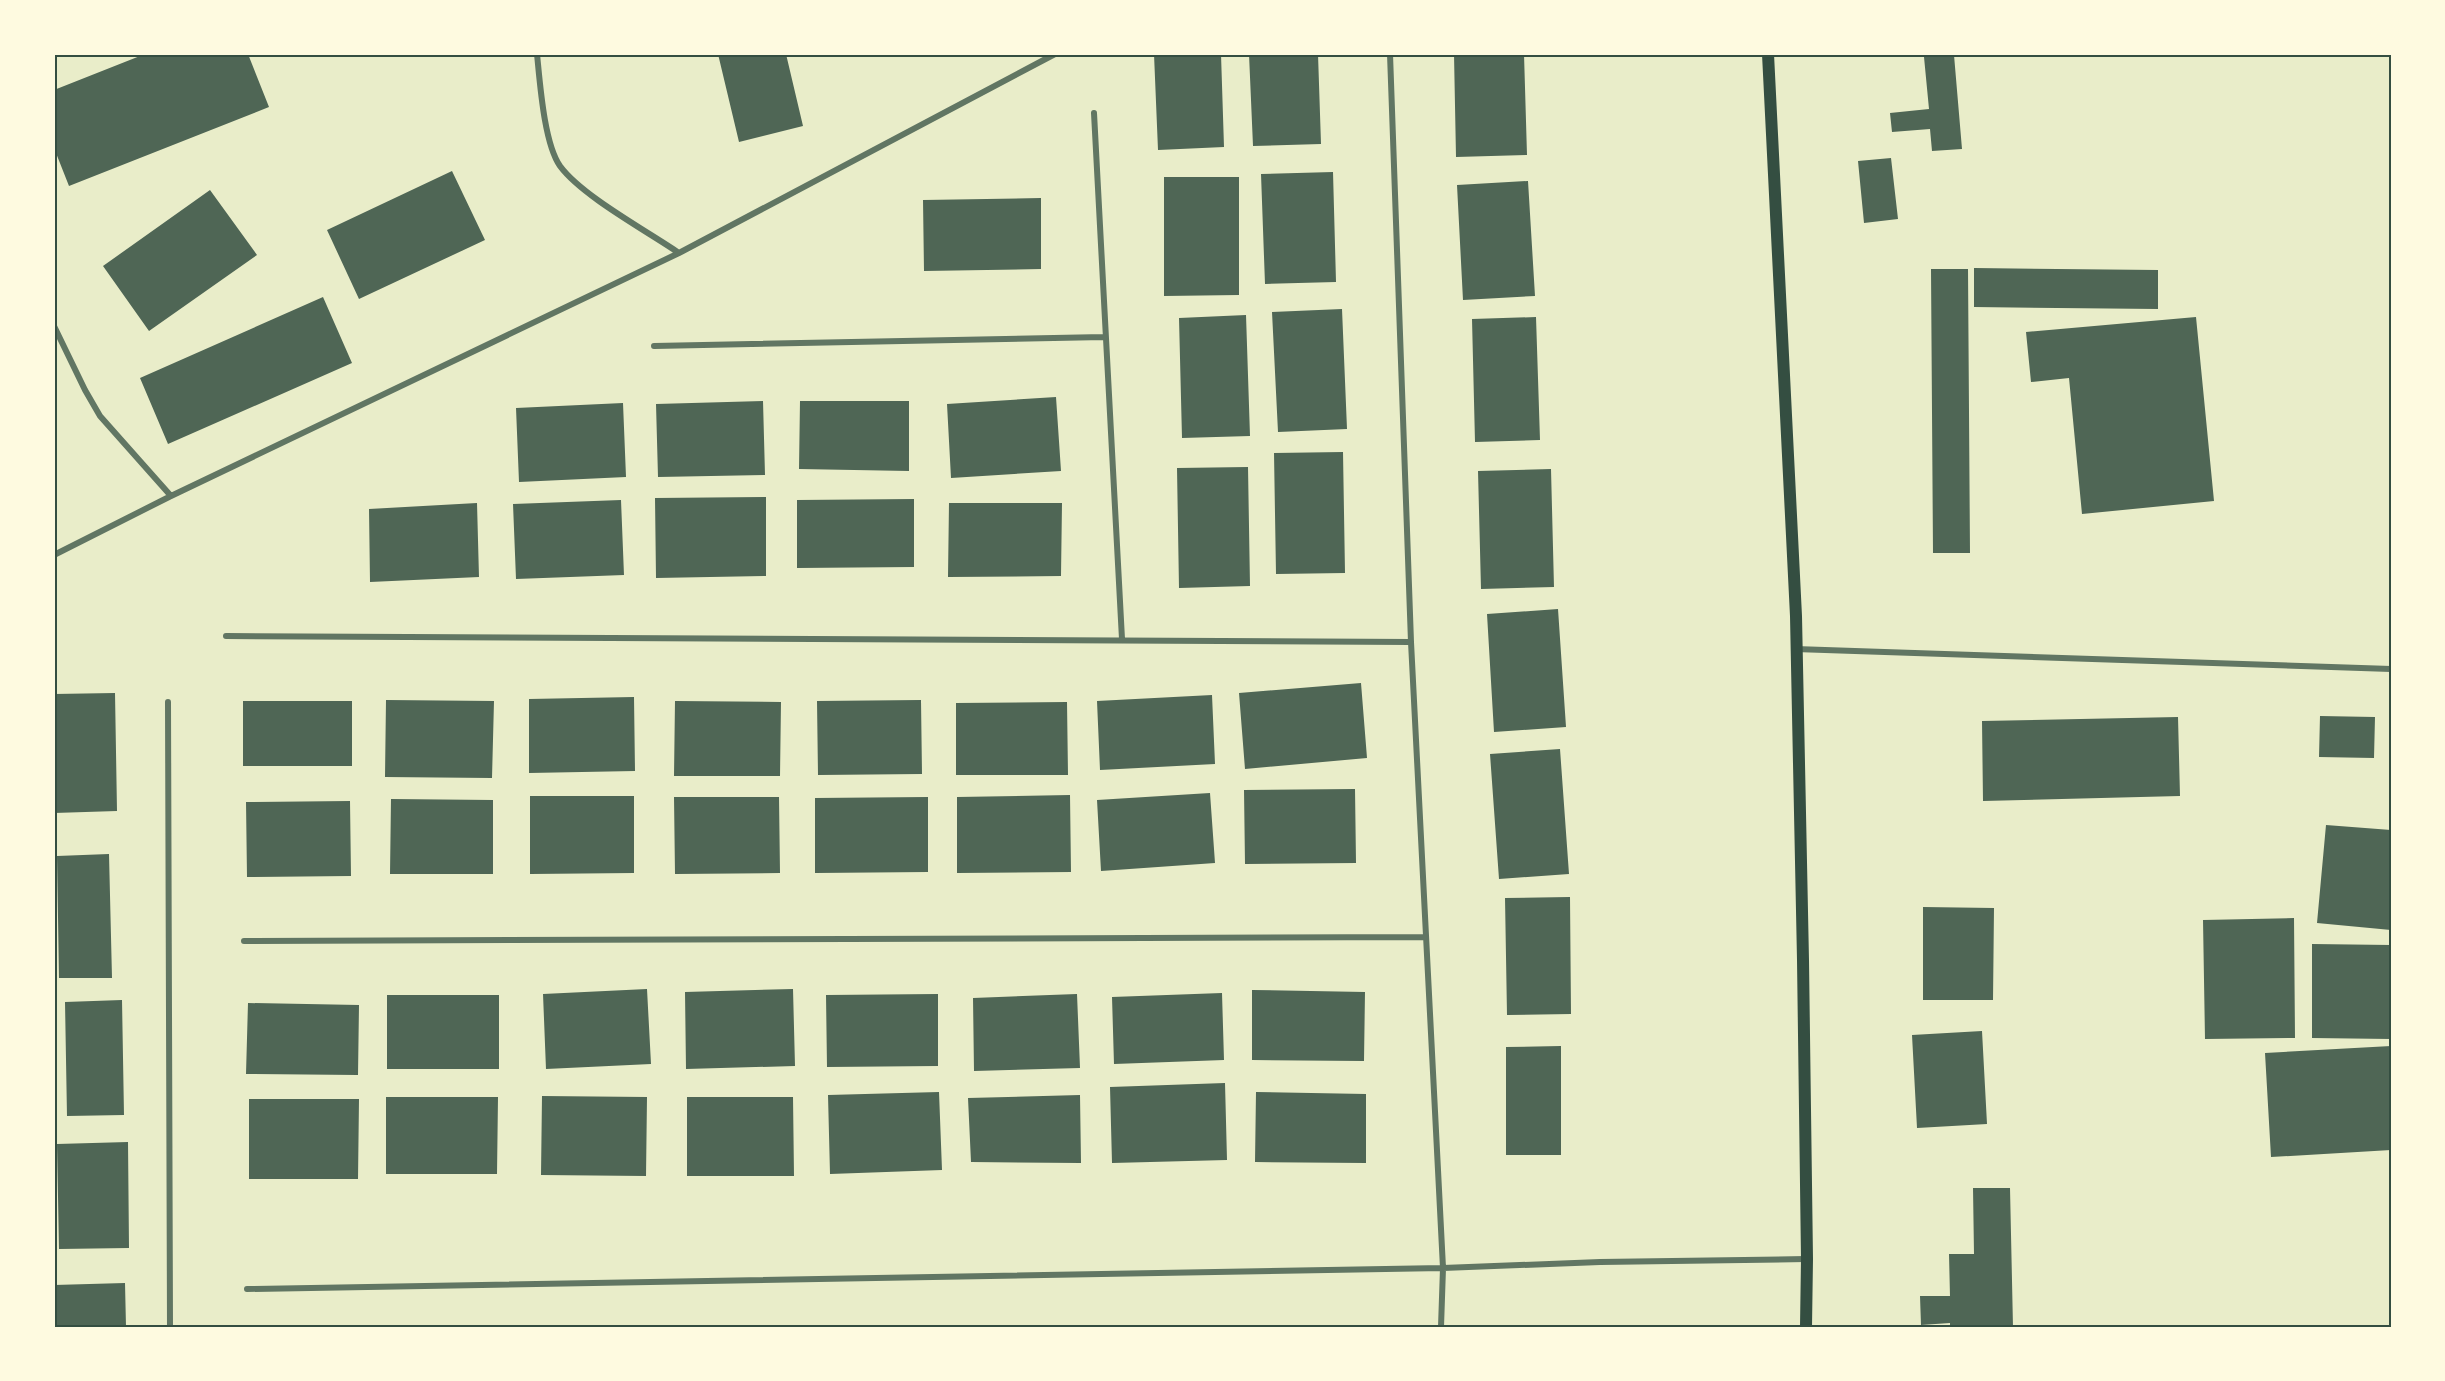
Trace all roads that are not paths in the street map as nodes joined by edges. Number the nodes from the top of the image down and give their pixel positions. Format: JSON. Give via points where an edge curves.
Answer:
{"nodes":[{"id":1,"x":537,"y":54,"type":"edge"},
{"id":2,"x":1055,"y":54,"type":"edge"},
{"id":3,"x":1390,"y":54,"type":"edge"},
{"id":4,"x":1768,"y":54,"type":"edge"},
{"id":5,"x":1094,"y":113,"type":"dead end"},
{"id":6,"x":679,"y":253,"type":"junction"},
{"id":7,"x":54,"y":326,"type":"edge"},
{"id":8,"x":1104,"y":337,"type":"junction"},
{"id":9,"x":654,"y":346,"type":"dead end"},
{"id":10,"x":171,"y":496,"type":"junction"},
{"id":11,"x":54,"y":555,"type":"edge"},
{"id":12,"x":226,"y":636,"type":"dead end"},
{"id":13,"x":1122,"y":639,"type":"junction"},
{"id":14,"x":1411,"y":642,"type":"junction"},
{"id":15,"x":1795,"y":649,"type":"junction"},
{"id":16,"x":2391,"y":669,"type":"edge"},
{"id":17,"x":168,"y":702,"type":"dead end"},
{"id":18,"x":1425,"y":937,"type":"junction"},
{"id":19,"x":244,"y":941,"type":"dead end"},
{"id":20,"x":1807,"y":1259,"type":"junction"},
{"id":21,"x":1443,"y":1268,"type":"junction"},
{"id":22,"x":247,"y":1289,"type":"dead end"},
{"id":23,"x":170,"y":1327,"type":"edge"},
{"id":24,"x":1441,"y":1327,"type":"edge"},
{"id":25,"x":1806,"y":1327,"type":"edge"}],
"edges":[{"from":1,"to":6,"type":"street","via":[[546,127],[559,165],[579,186]]},
{"from":2,"to":6,"type":"street"},
{"from":3,"to":14,"type":"street"},
{"from":4,"to":15,"type":"main road"},
{"from":5,"to":8,"type":"street"},
{"from":6,"to":10,"type":"street"},
{"from":7,"to":10,"type":"street","via":[[100,416]]},
{"from":8,"to":9,"type":"street"},
{"from":8,"to":13,"type":"street"},
{"from":10,"to":11,"type":"street"},
{"from":12,"to":13,"type":"street"},
{"from":13,"to":14,"type":"street"},
{"from":14,"to":18,"type":"street"},
{"from":15,"to":16,"type":"street"},
{"from":15,"to":20,"type":"main road"},
{"from":17,"to":23,"type":"street"},
{"from":18,"to":19,"type":"street"},
{"from":18,"to":21,"type":"street"},
{"from":20,"to":21,"type":"street"},
{"from":20,"to":25,"type":"main road"},
{"from":21,"to":22,"type":"street"},
{"from":21,"to":24,"type":"street"}]}
